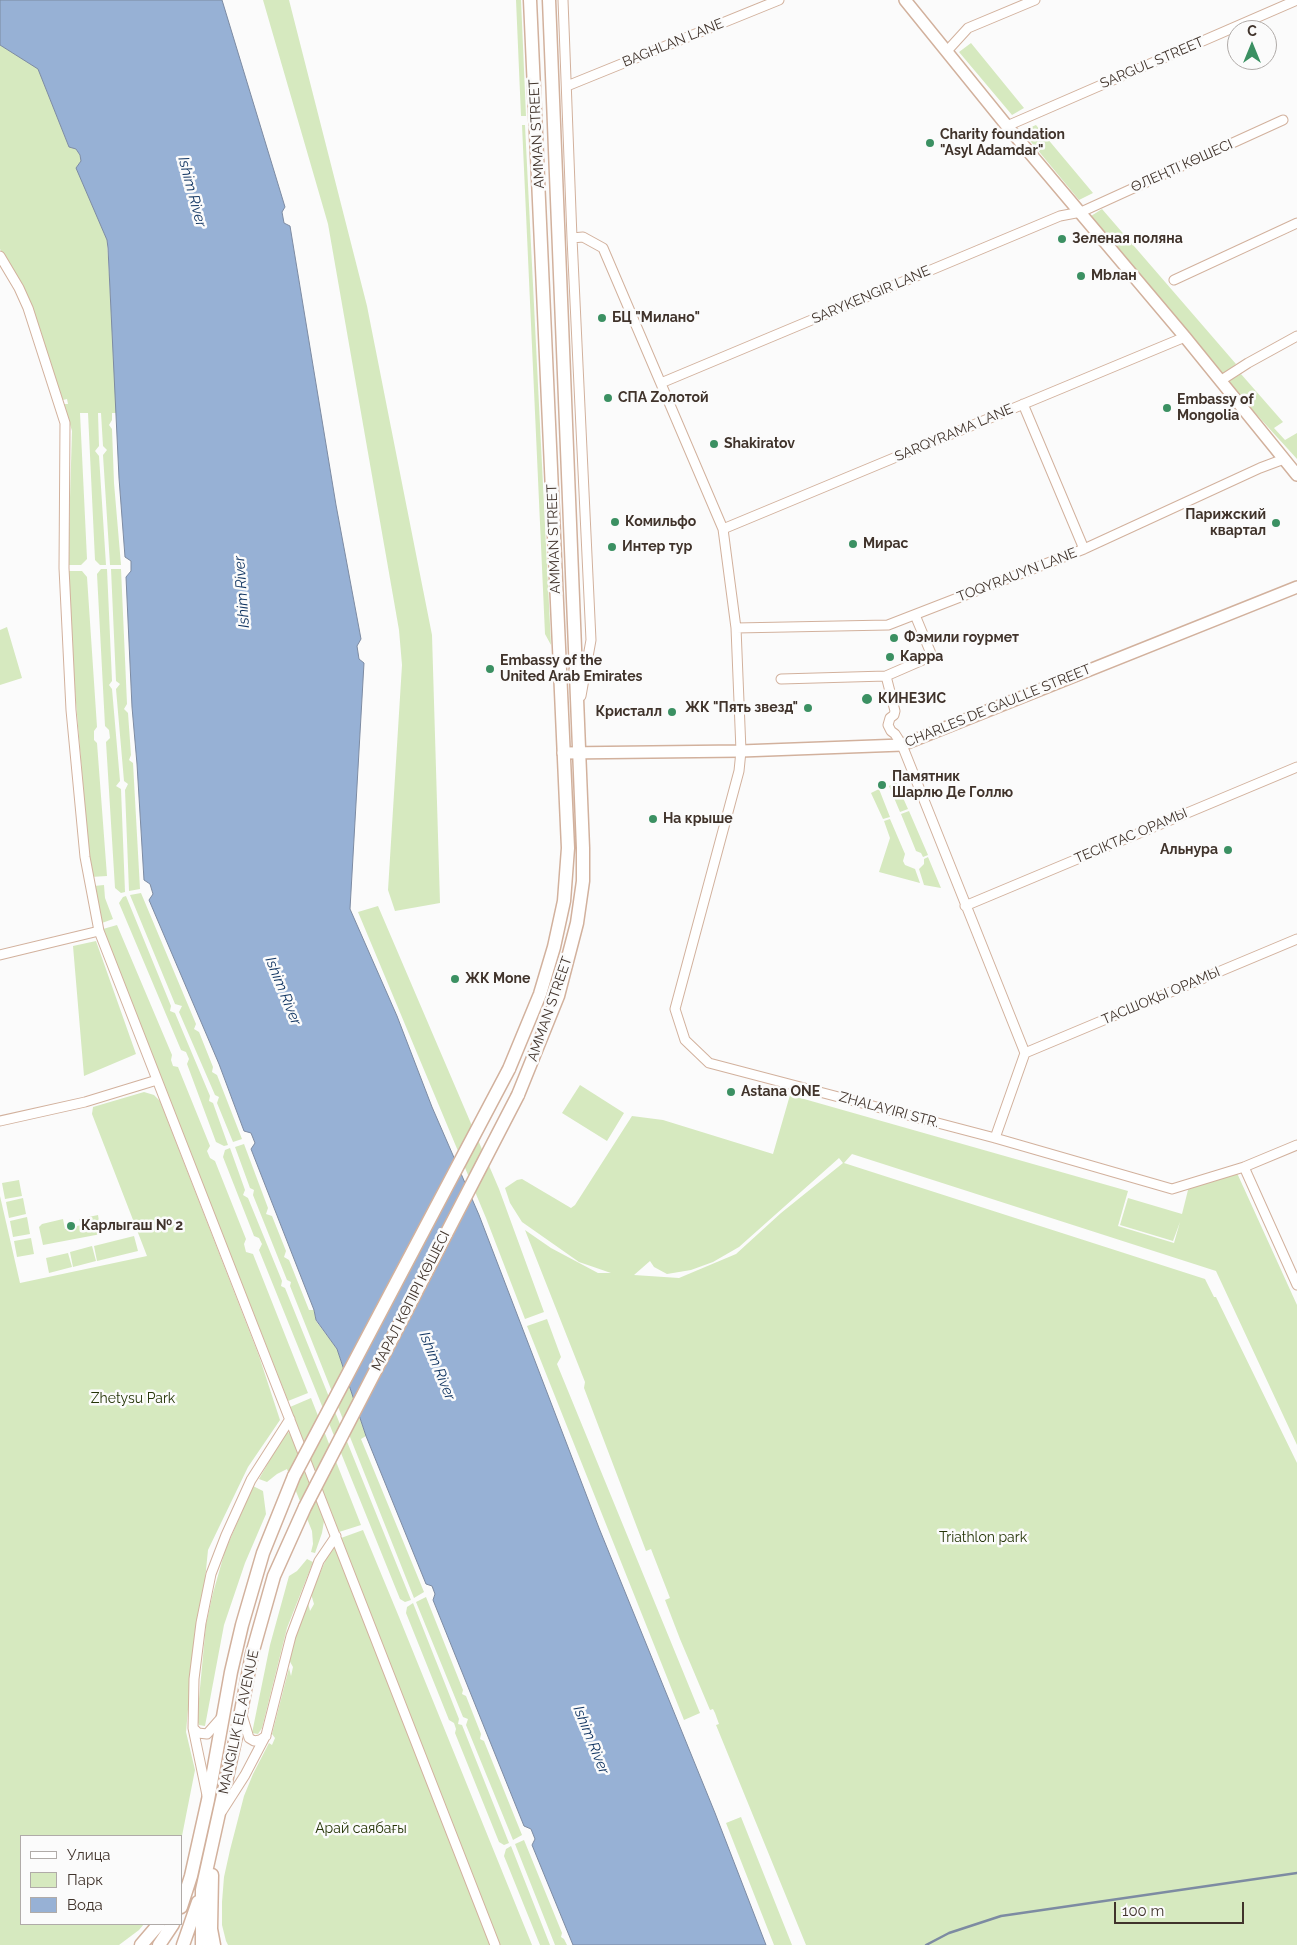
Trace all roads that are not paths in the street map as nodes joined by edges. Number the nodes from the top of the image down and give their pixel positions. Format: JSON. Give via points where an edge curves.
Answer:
{"nodes":[{"id":1,"x":530,"y":0,"type":"edge"},
{"id":2,"x":549,"y":0,"type":"edge"},
{"id":3,"x":563,"y":0,"type":"edge"},
{"id":4,"x":779,"y":0,"type":"edge"},
{"id":5,"x":905,"y":0,"type":"edge"},
{"id":6,"x":1035,"y":0,"type":"edge"},
{"id":7,"x":1297,"y":0,"type":"edge"},
{"id":8,"x":948,"y":51,"type":"junction"},
{"id":9,"x":567,"y":86,"type":"junction"},
{"id":10,"x":1283,"y":120,"type":"dead end"},
{"id":11,"x":1007,"y":126,"type":"junction"},
{"id":12,"x":1081,"y":212,"type":"junction"},
{"id":13,"x":1297,"y":223,"type":"edge"},
{"id":14,"x":572,"y":238,"type":"junction"},
{"id":15,"x":0,"y":256,"type":"edge"},
{"id":16,"x":1174,"y":280,"type":"dead end"},
{"id":17,"x":1297,"y":336,"type":"edge"},
{"id":18,"x":1186,"y":337,"type":"junction"},
{"id":19,"x":1220,"y":381,"type":"junction"},
{"id":20,"x":661,"y":383,"type":"junction"},
{"id":21,"x":1023,"y":404,"type":"junction"},
{"id":22,"x":1284,"y":459,"type":"junction"},
{"id":23,"x":1297,"y":475,"type":"edge"},
{"id":24,"x":723,"y":529,"type":"junction"},
{"id":25,"x":1084,"y":549,"type":"junction"},
{"id":26,"x":1297,"y":587,"type":"edge"},
{"id":27,"x":915,"y":615,"type":"junction"},
{"id":28,"x":736,"y":628,"type":"junction"},
{"id":29,"x":886,"y":676,"type":"junction"},
{"id":30,"x":780,"y":679,"type":"dead end"},
{"id":31,"x":577,"y":713,"type":"junction"},
{"id":32,"x":902,"y":745,"type":"junction"},
{"id":33,"x":741,"y":751,"type":"junction"},
{"id":34,"x":563,"y":753,"type":"junction"},
{"id":35,"x":579,"y":753,"type":"junction"},
{"id":36,"x":1297,"y":767,"type":"edge"},
{"id":37,"x":965,"y":906,"type":"junction"},
{"id":38,"x":99,"y":932,"type":"junction"},
{"id":39,"x":1297,"y":938,"type":"edge"},
{"id":40,"x":0,"y":955,"type":"edge"},
{"id":41,"x":1025,"y":1053,"type":"junction"},
{"id":42,"x":509,"y":1069,"type":"joint"},
{"id":43,"x":157,"y":1080,"type":"junction"},
{"id":44,"x":518,"y":1095,"type":"joint"},
{"id":45,"x":0,"y":1121,"type":"edge"},
{"id":46,"x":995,"y":1138,"type":"junction"},
{"id":47,"x":1297,"y":1145,"type":"edge"},
{"id":48,"x":1244,"y":1167,"type":"junction"},
{"id":49,"x":1297,"y":1285,"type":"edge"},
{"id":50,"x":290,"y":1419,"type":"junction"},
{"id":51,"x":294,"y":1476,"type":"joint"},
{"id":52,"x":305,"y":1506,"type":"joint"},
{"id":53,"x":336,"y":1536,"type":"junction"},
{"id":54,"x":241,"y":1712,"type":"junction"},
{"id":55,"x":224,"y":1715,"type":"junction"},
{"id":56,"x":193,"y":1728,"type":"junction"},
{"id":57,"x":266,"y":1735,"type":"junction"},
{"id":58,"x":208,"y":1800,"type":"junction"},
{"id":59,"x":219,"y":1819,"type":"junction"},
{"id":60,"x":201,"y":1829,"type":"junction"},
{"id":61,"x":182,"y":1875,"type":"edge"},
{"id":62,"x":202,"y":1890,"type":"junction"},
{"id":63,"x":182,"y":1904,"type":"edge"},
{"id":64,"x":158,"y":1925,"type":"edge"},
{"id":65,"x":172,"y":1925,"type":"edge"},
{"id":66,"x":140,"y":1945,"type":"edge"},
{"id":67,"x":159,"y":1945,"type":"edge"},
{"id":68,"x":183,"y":1945,"type":"edge"},
{"id":69,"x":202,"y":1945,"type":"edge"},
{"id":70,"x":214,"y":1945,"type":"edge"},
{"id":71,"x":496,"y":1945,"type":"edge"}],
"edges":[{"from":1,"to":34,"type":"main road","name":"AMMAN STREET"},
{"from":2,"to":31,"type":"main road","name":"AMMAN STREET"},
{"from":3,"to":9,"type":"street","name":"AMMAN STREET"},
{"from":4,"to":9,"type":"street","name":"BAGHLAN LANE"},
{"from":5,"to":8,"type":"street"},
{"from":6,"to":8,"type":"street","via":[[968,28]]},
{"from":7,"to":11,"type":"street","name":"SARGUL STREET"},
{"from":8,"to":11,"type":"street"},
{"from":9,"to":14,"type":"street","name":"AMMAN STREET"},
{"from":10,"to":12,"type":"street","name":"ӨЛЕҢТІ КӨШЕСІ"},
{"from":11,"to":12,"type":"street"},
{"from":12,"to":18,"type":"street"},
{"from":12,"to":20,"type":"street","name":"SARYKENGIR LANE","via":[[1060,216]]},
{"from":13,"to":16,"type":"street"},
{"from":14,"to":20,"type":"street","name":"ZHALAYIRI STR.","via":[[583,237],[603,248]]},
{"from":14,"to":31,"type":"street","name":"AMMAN STREET","via":[[592,640]]},
{"from":15,"to":38,"type":"street","via":[[28,308],[65,423],[64,568],[71,710],[85,857]]},
{"from":17,"to":19,"type":"street"},
{"from":18,"to":19,"type":"street"},
{"from":18,"to":21,"type":"street","name":"SARQYRAMA LANE"},
{"from":19,"to":22,"type":"street"},
{"from":20,"to":24,"type":"street","name":"ZHALAYIRI STR."},
{"from":21,"to":24,"type":"street","name":"SARQYRAMA LANE"},
{"from":21,"to":25,"type":"street"},
{"from":22,"to":23,"type":"street"},
{"from":22,"to":25,"type":"street","name":"TOQYRAUYN LANE"},
{"from":24,"to":28,"type":"street","name":"ZHALAYIRI STR."},
{"from":25,"to":27,"type":"street","name":"TOQYRAUYN LANE"},
{"from":26,"to":32,"type":"street","name":"CHARLES DE GAULLE STREET"},
{"from":27,"to":28,"type":"street","name":"TOQYRAUYN LANE","via":[[888,625]]},
{"from":27,"to":29,"type":"street","via":[[932,656]]},
{"from":28,"to":33,"type":"street","name":"ZHALAYIRI STR."},
{"from":29,"to":30,"type":"street"},
{"from":29,"to":32,"type":"street","via":[[895,711],[888,725]]},
{"from":31,"to":35,"type":"main road","name":"AMMAN STREET"},
{"from":32,"to":33,"type":"street","name":"CHARLES DE GAULLE STREET"},
{"from":32,"to":37,"type":"street"},
{"from":33,"to":35,"type":"street","name":"CHARLES DE GAULLE STREET"},
{"from":33,"to":46,"type":"street","name":"ZHALAYIRI STR.","via":[[739,771],[675,1009],[685,1040],[709,1063]]},
{"from":34,"to":35,"type":"street","name":"CHARLES DE GAULLE STREET"},
{"from":34,"to":42,"type":"main road","name":"AMMAN STREET","via":[[568,848],[564,901],[540,994]]},
{"from":35,"to":44,"type":"main road","name":"AMMAN STREET","via":[[583,881],[577,923],[558,996]]},
{"from":36,"to":37,"type":"street","name":"ТЕСІКТАС ОРАМЫ"},
{"from":37,"to":41,"type":"street"},
{"from":38,"to":40,"type":"street"},
{"from":38,"to":43,"type":"street"},
{"from":39,"to":41,"type":"street","name":"ТАСШОҚЫ ОРАМЫ"},
{"from":41,"to":46,"type":"street"},
{"from":42,"to":51,"type":"main road","name":"МАРАЛ КӨПІРІ КӨШЕСІ","bridge":true},
{"from":43,"to":45,"type":"street","via":[[85,1102]]},
{"from":43,"to":50,"type":"street"},
{"from":44,"to":52,"type":"main road","name":"МАРАЛ КӨПІРІ КӨШЕСІ","bridge":true},
{"from":46,"to":48,"type":"street","name":"ZHALAYIRI STR.","via":[[1172,1189]]},
{"from":47,"to":48,"type":"street","name":"ZHALAYIRI STR."},
{"from":48,"to":49,"type":"street"},
{"from":50,"to":53,"type":"street"},
{"from":50,"to":56,"type":"street","via":[[251,1480],[211,1574],[194,1679]]},
{"from":51,"to":55,"type":"main road","name":"MANGILIK EL AVENUE","via":[[263,1553],[249,1599]]},
{"from":52,"to":54,"type":"main road","name":"MANGILIK EL AVENUE","via":[[274,1576]]},
{"from":53,"to":57,"type":"street","via":[[319,1561],[291,1636]]},
{"from":53,"to":71,"type":"street"},
{"from":54,"to":57,"type":"street","via":[[249,1738],[260,1740]]},
{"from":54,"to":59,"type":"main road","name":"MANGILIK EL AVENUE"},
{"from":55,"to":56,"type":"street","via":[[207,1734],[198,1733]]},
{"from":55,"to":58,"type":"main road","name":"MANGILIK EL AVENUE"},
{"from":56,"to":58,"type":"street"},
{"from":57,"to":59,"type":"street"},
{"from":58,"to":60,"type":"main road","name":"MANGILIK EL AVENUE"},
{"from":59,"to":62,"type":"main road","name":"MANGILIK EL AVENUE"},
{"from":59,"to":70,"type":"main road","via":[[211,1881]]},
{"from":60,"to":61,"type":"main road"},
{"from":60,"to":63,"type":"main road","name":"MANGILIK EL AVENUE"},
{"from":62,"to":68,"type":"main road"},
{"from":62,"to":69,"type":"main road","name":"MANGILIK EL AVENUE"},
{"from":64,"to":66,"type":"main road"},
{"from":65,"to":67,"type":"main road"}]}
